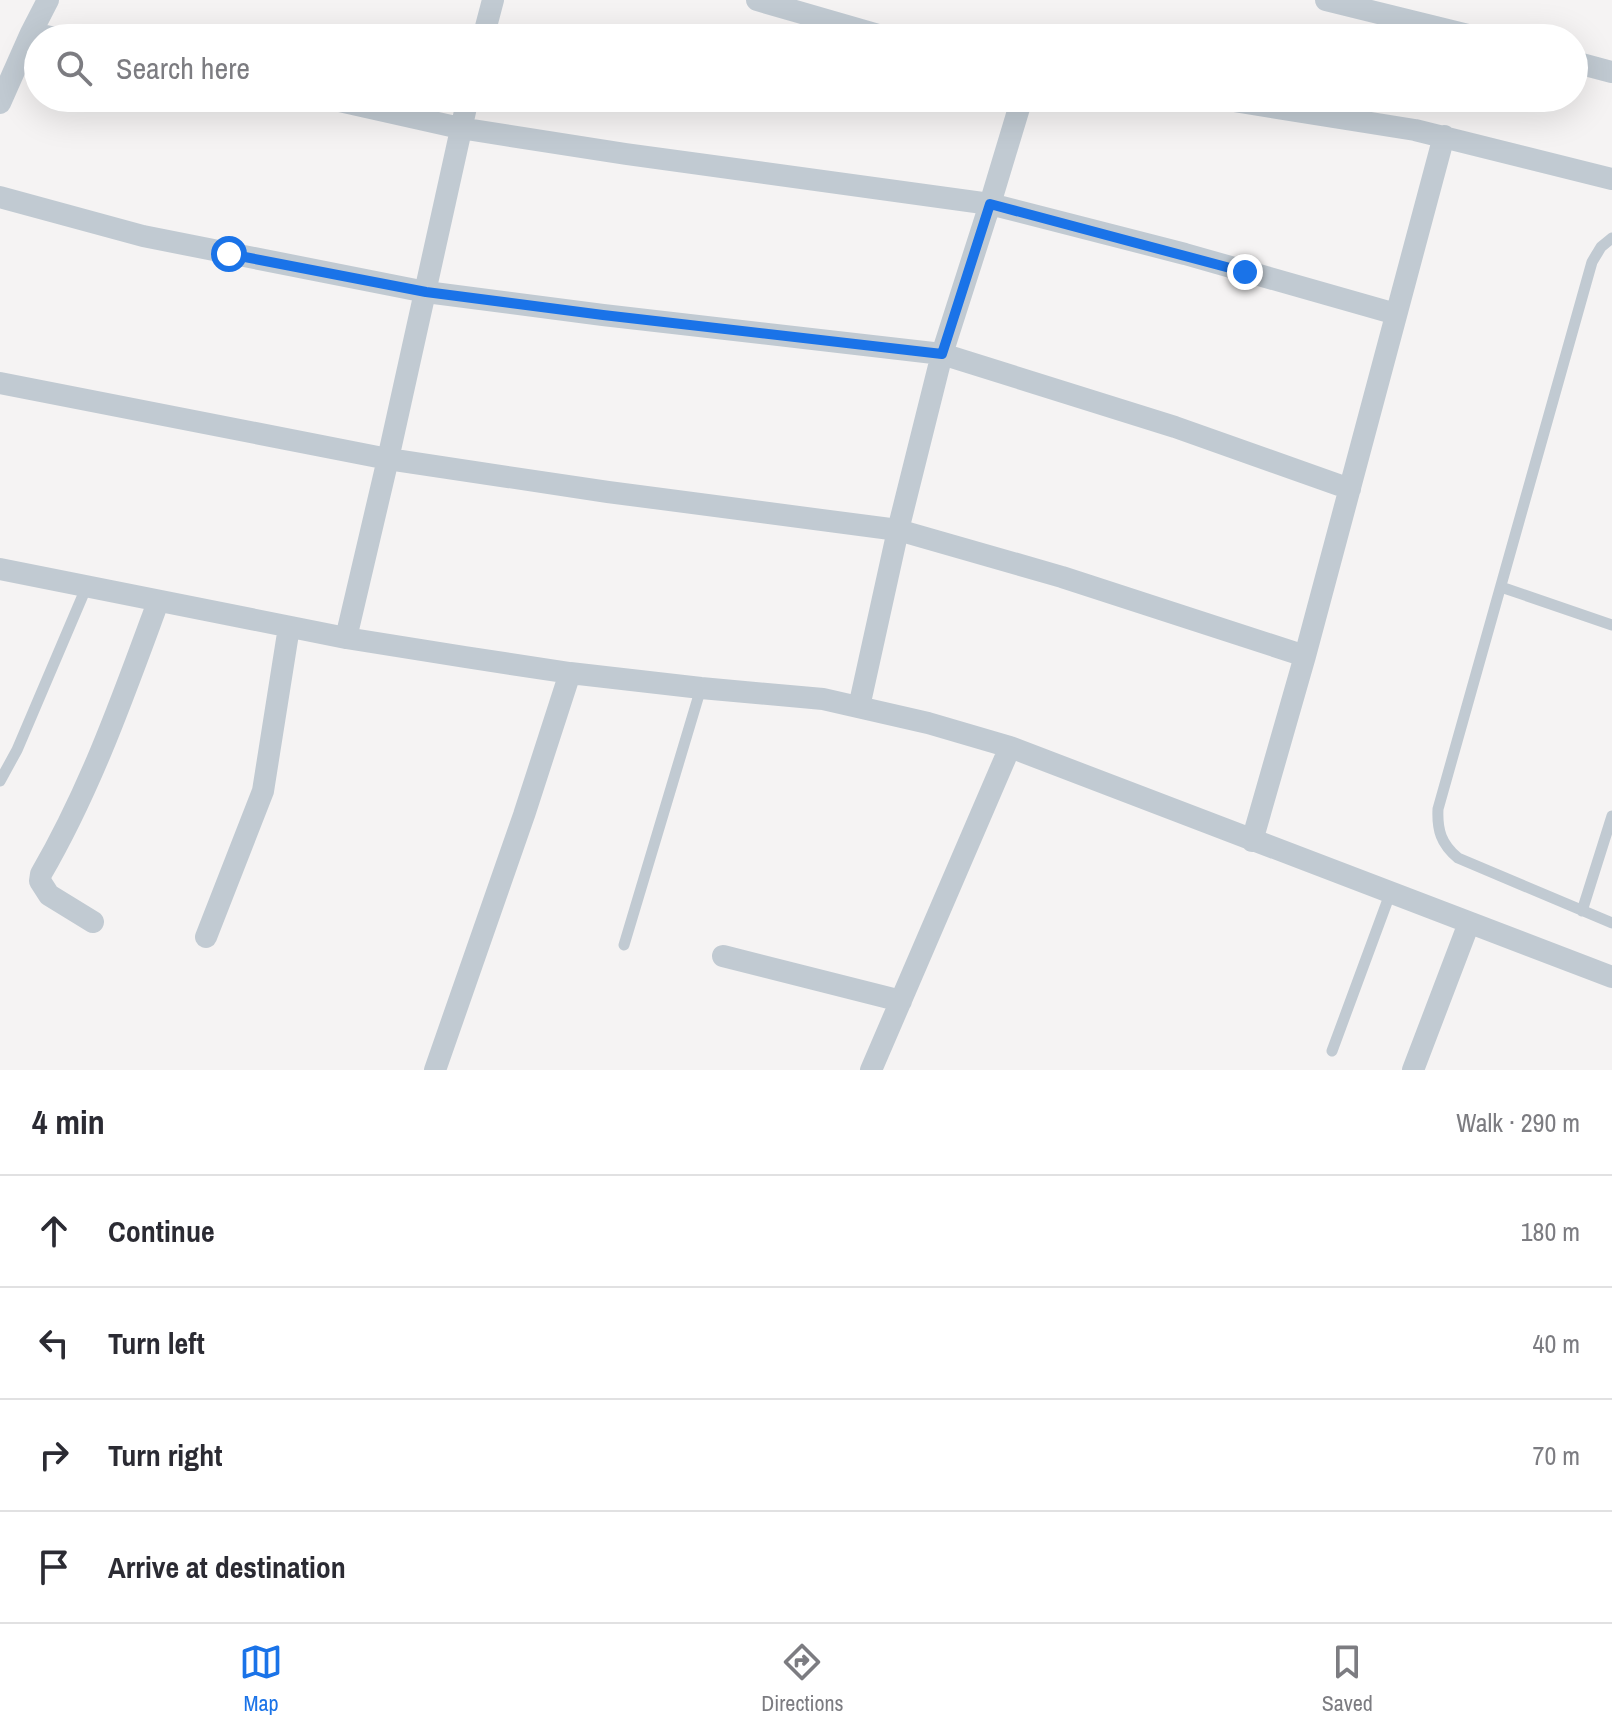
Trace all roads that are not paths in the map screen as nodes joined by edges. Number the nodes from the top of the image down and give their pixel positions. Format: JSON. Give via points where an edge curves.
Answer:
{"nodes":[{"id":1,"x":48,"y":0,"type":"edge"},
{"id":2,"x":493,"y":0,"type":"edge"},
{"id":3,"x":757,"y":0,"type":"edge"},
{"id":4,"x":1326,"y":0,"type":"edge"},
{"id":5,"x":1380,"y":6,"type":"edge"},
{"id":6,"x":36,"y":24,"type":"edge"},
{"id":7,"x":487,"y":24,"type":"edge"},
{"id":8,"x":840,"y":24,"type":"edge"},
{"id":9,"x":1436,"y":24,"type":"edge"},
{"id":10,"x":24,"y":49,"type":"edge"},
{"id":11,"x":1588,"y":66,"type":"edge"},
{"id":12,"x":1612,"y":72,"type":"edge"},
{"id":13,"x":0,"y":103,"type":"edge"},
{"id":14,"x":389,"y":112,"type":"edge"},
{"id":15,"x":464,"y":112,"type":"edge"},
{"id":16,"x":1018,"y":112,"type":"edge"},
{"id":17,"x":1299,"y":112,"type":"edge"},
{"id":18,"x":460,"y":128,"type":"junction"},
{"id":19,"x":1444,"y":136,"type":"junction"},
{"id":20,"x":1612,"y":179,"type":"edge"},
{"id":21,"x":0,"y":197,"type":"edge"},
{"id":22,"x":990,"y":204,"type":"junction"},
{"id":23,"x":1612,"y":238,"type":"edge"},
{"id":24,"x":426,"y":292,"type":"junction"},
{"id":25,"x":1396,"y":314,"type":"junction"},
{"id":26,"x":942,"y":354,"type":"junction"},
{"id":27,"x":0,"y":383,"type":"edge"},
{"id":28,"x":388,"y":459,"type":"junction"},
{"id":29,"x":1350,"y":489,"type":"junction"},
{"id":30,"x":898,"y":530,"type":"junction"},
{"id":31,"x":0,"y":569,"type":"edge"},
{"id":32,"x":1501,"y":587,"type":"junction"},
{"id":33,"x":86,"y":588,"type":"junction"},
{"id":34,"x":158,"y":602,"type":"junction"},
{"id":35,"x":1612,"y":625,"type":"edge"},
{"id":36,"x":289,"y":627,"type":"junction"},
{"id":37,"x":346,"y":638,"type":"junction"},
{"id":38,"x":1305,"y":656,"type":"junction"},
{"id":39,"x":570,"y":673,"type":"junction"},
{"id":40,"x":701,"y":688,"type":"junction"},
{"id":41,"x":859,"y":707,"type":"junction"},
{"id":42,"x":1010,"y":747,"type":"junction"},
{"id":43,"x":0,"y":781,"type":"edge"},
{"id":44,"x":1612,"y":816,"type":"edge"},
{"id":45,"x":1252,"y":841,"type":"junction"},
{"id":46,"x":1390,"y":894,"type":"junction"},
{"id":47,"x":1582,"y":911,"type":"junction"},
{"id":48,"x":93,"y":922,"type":"dead end"},
{"id":49,"x":1469,"y":923,"type":"junction"},
{"id":50,"x":1612,"y":923,"type":"edge"},
{"id":51,"x":206,"y":937,"type":"dead end"},
{"id":52,"x":624,"y":945,"type":"dead end"},
{"id":53,"x":723,"y":956,"type":"dead end"},
{"id":54,"x":1612,"y":977,"type":"edge"},
{"id":55,"x":901,"y":1001,"type":"junction"},
{"id":56,"x":1332,"y":1051,"type":"dead end"},
{"id":57,"x":435,"y":1070,"type":"edge"},
{"id":58,"x":871,"y":1070,"type":"edge"},
{"id":59,"x":1413,"y":1070,"type":"edge"}],
"edges":[{"from":1,"to":6,"type":"street"},
{"from":2,"to":7,"type":"street"},
{"from":3,"to":8,"type":"street"},
{"from":4,"to":5,"type":"street"},
{"from":5,"to":9,"type":"street"},
{"from":10,"to":13,"type":"street"},
{"from":11,"to":12,"type":"street"},
{"from":14,"to":18,"type":"street"},
{"from":15,"to":18,"type":"street"},
{"from":16,"to":22,"type":"street"},
{"from":17,"to":19,"type":"street"},
{"from":18,"to":22,"type":"street"},
{"from":18,"to":24,"type":"street"},
{"from":19,"to":20,"type":"street"},
{"from":19,"to":25,"type":"street"},
{"from":21,"to":24,"type":"street","via":[[143,236]]},
{"from":22,"to":25,"type":"street"},
{"from":22,"to":26,"type":"street"},
{"from":23,"to":32,"type":"lane","via":[[1592,262]]},
{"from":24,"to":26,"type":"street"},
{"from":24,"to":28,"type":"street"},
{"from":25,"to":29,"type":"street"},
{"from":26,"to":29,"type":"street"},
{"from":26,"to":30,"type":"street"},
{"from":27,"to":28,"type":"street"},
{"from":28,"to":30,"type":"street"},
{"from":28,"to":37,"type":"street"},
{"from":29,"to":38,"type":"street"},
{"from":30,"to":38,"type":"street"},
{"from":30,"to":41,"type":"street"},
{"from":31,"to":33,"type":"street"},
{"from":32,"to":35,"type":"lane"},
{"from":32,"to":47,"type":"lane","via":[[1437,828],[1458,858]]},
{"from":33,"to":34,"type":"street"},
{"from":33,"to":43,"type":"lane"},
{"from":34,"to":36,"type":"street"},
{"from":34,"to":48,"type":"street","via":[[71,820],[41,874],[49,895]]},
{"from":36,"to":37,"type":"street"},
{"from":36,"to":51,"type":"street","via":[[263,791]]},
{"from":37,"to":39,"type":"street"},
{"from":38,"to":45,"type":"street"},
{"from":39,"to":40,"type":"street"},
{"from":39,"to":57,"type":"street"},
{"from":40,"to":41,"type":"street"},
{"from":40,"to":52,"type":"lane"},
{"from":41,"to":42,"type":"street"},
{"from":42,"to":45,"type":"street"},
{"from":42,"to":55,"type":"street"},
{"from":44,"to":47,"type":"lane"},
{"from":45,"to":46,"type":"street"},
{"from":46,"to":49,"type":"street"},
{"from":46,"to":56,"type":"lane"},
{"from":47,"to":50,"type":"lane"},
{"from":49,"to":54,"type":"street"},
{"from":49,"to":59,"type":"street"},
{"from":53,"to":55,"type":"street"},
{"from":55,"to":58,"type":"street"}]}
